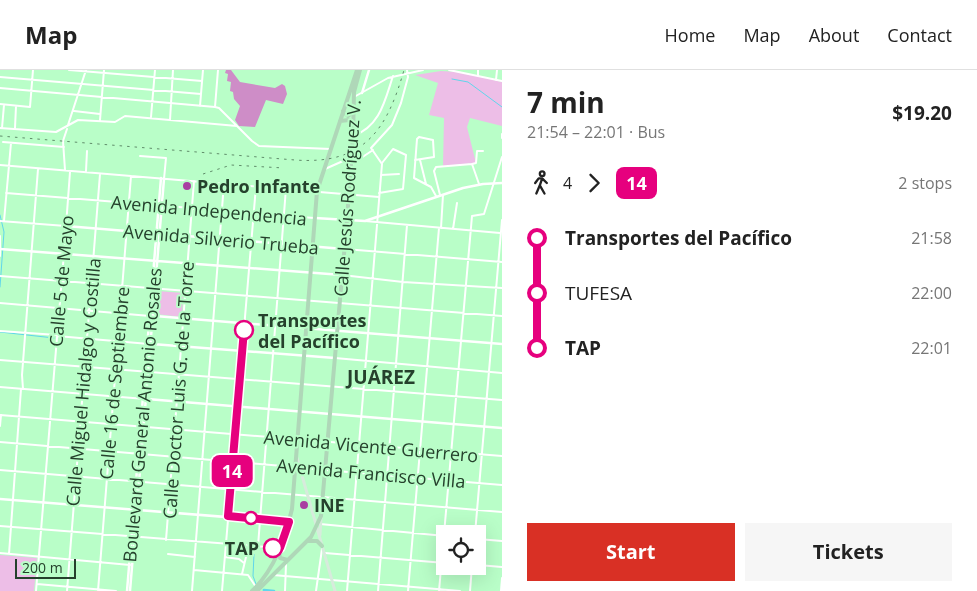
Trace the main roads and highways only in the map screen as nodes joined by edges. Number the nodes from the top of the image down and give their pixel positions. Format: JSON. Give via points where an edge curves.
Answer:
{"nodes":[{"id":1,"x":358,"y":70,"type":"edge"},
{"id":2,"x":343,"y":111,"type":"junction"},
{"id":3,"x":354,"y":111,"type":"junction"},
{"id":4,"x":340,"y":121,"type":"junction"},
{"id":5,"x":354,"y":125,"type":"junction"},
{"id":6,"x":298,"y":467,"type":"junction"},
{"id":7,"x":318,"y":527,"type":"junction"},
{"id":8,"x":308,"y":540,"type":"junction"},
{"id":9,"x":322,"y":548,"type":"junction"},
{"id":10,"x":280,"y":550,"type":"junction"},
{"id":11,"x":287,"y":561,"type":"junction"},
{"id":12,"x":256,"y":589,"type":"edge"},
{"id":13,"x":335,"y":591,"type":"edge"}],
"edges":[{"from":1,"to":2,"type":"main road"},
{"from":1,"to":3,"type":"main road","name":"Calle Jesús Rodríguez V."},
{"from":2,"to":3,"type":"main road","via":[[348,116]]},
{"from":2,"to":4,"type":"main road"},
{"from":3,"to":5,"type":"main road","name":"Calle Jesús Rodríguez V."},
{"from":4,"to":5,"type":"main road","via":[[349,120]]},
{"from":4,"to":6,"type":"main road","via":[[317,191]]},
{"from":5,"to":7,"type":"main road","name":"Calle Jesús Rodríguez V."},
{"from":6,"to":7,"type":"main road"},
{"from":6,"to":10,"type":"main road","via":[[289,522]]},
{"from":7,"to":8,"type":"main road","name":"Calle Jesús Rodríguez V."},
{"from":7,"to":9,"type":"main road"},
{"from":8,"to":9,"type":"main road","via":[[316,540]]},
{"from":8,"to":11,"type":"main road","name":"Calle Jesús Rodríguez V."},
{"from":9,"to":13,"type":"main road"},
{"from":10,"to":11,"type":"main road","via":[[280,558]]},
{"from":10,"to":12,"type":"main road"},
{"from":11,"to":12,"type":"main road","name":"Calle Jesús Rodríguez V."}]}
